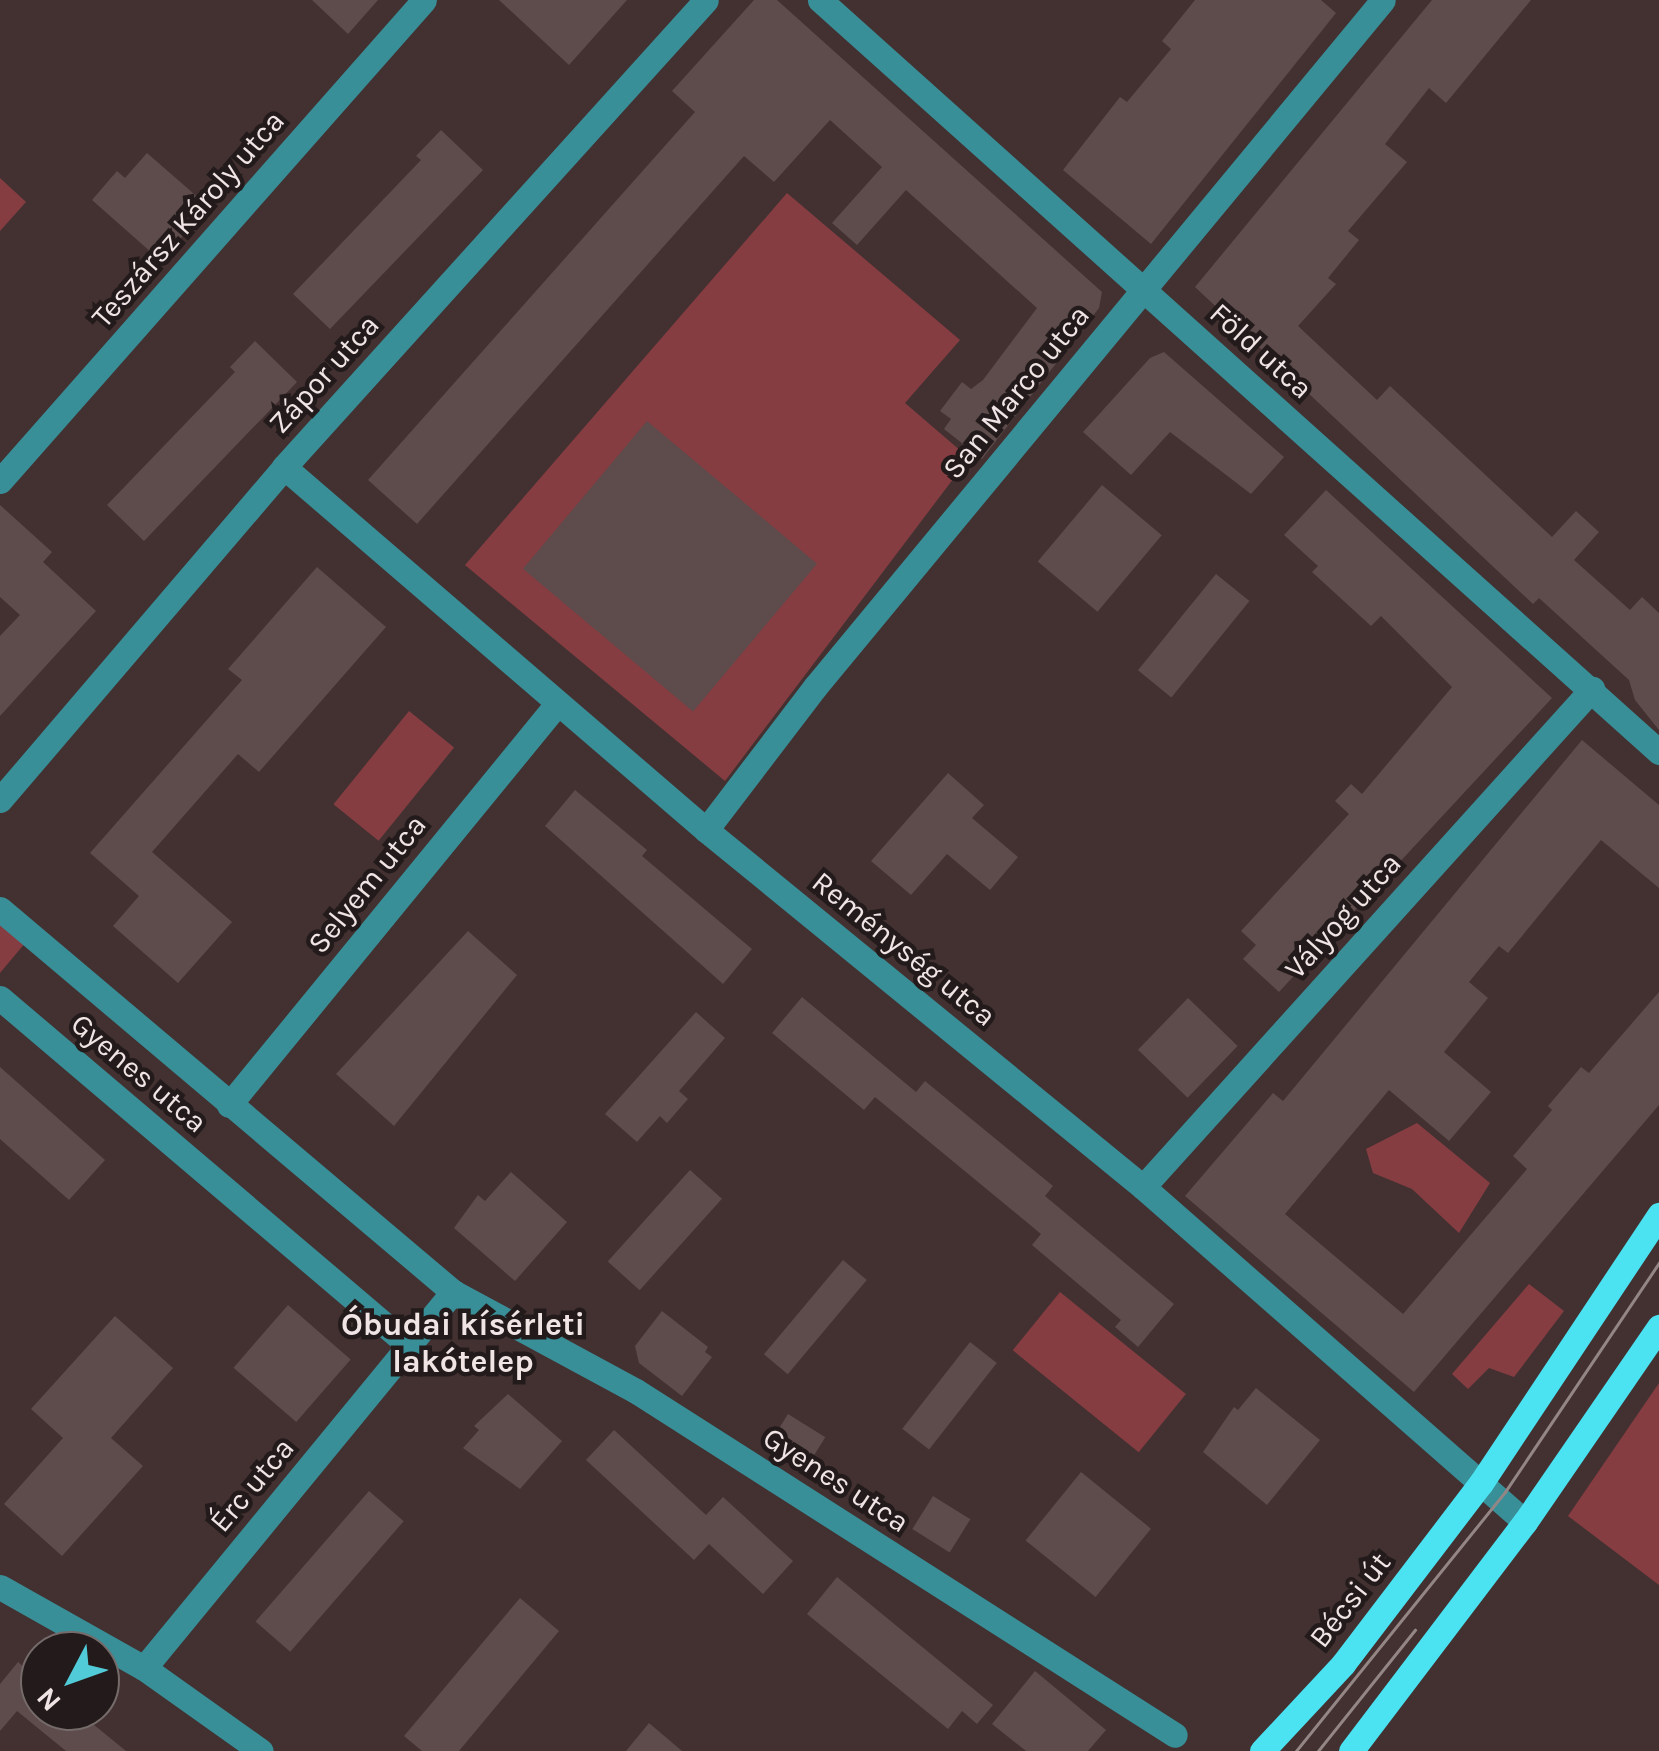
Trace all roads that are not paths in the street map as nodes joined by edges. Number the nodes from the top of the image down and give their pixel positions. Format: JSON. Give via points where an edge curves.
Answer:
{"nodes":[{"id":1,"x":424,"y":0,"type":"edge"},
{"id":2,"x":706,"y":0,"type":"edge"},
{"id":3,"x":820,"y":0,"type":"edge"},
{"id":4,"x":1383,"y":0,"type":"edge"},
{"id":5,"x":1143,"y":289,"type":"junction"},
{"id":6,"x":284,"y":467,"type":"junction"},
{"id":7,"x":0,"y":481,"type":"edge"},
{"id":8,"x":1592,"y":689,"type":"junction"},
{"id":9,"x":556,"y":704,"type":"junction"},
{"id":10,"x":1659,"y":752,"type":"edge"},
{"id":11,"x":0,"y":800,"type":"edge"},
{"id":12,"x":706,"y":830,"type":"junction"},
{"id":13,"x":0,"y":908,"type":"edge"},
{"id":14,"x":0,"y":998,"type":"edge"},
{"id":15,"x":228,"y":1105,"type":"junction"},
{"id":16,"x":1142,"y":1187,"type":"junction"},
{"id":17,"x":1659,"y":1215,"type":"edge"},
{"id":18,"x":454,"y":1292,"type":"junction"},
{"id":19,"x":1659,"y":1327,"type":"edge"},
{"id":20,"x":411,"y":1347,"type":"junction"},
{"id":21,"x":1481,"y":1483,"type":"junction"},
{"id":22,"x":1525,"y":1522,"type":"junction"},
{"id":23,"x":0,"y":1586,"type":"edge"},
{"id":24,"x":144,"y":1668,"type":"junction"},
{"id":25,"x":1175,"y":1735,"type":"dead end"},
{"id":26,"x":262,"y":1751,"type":"edge"},
{"id":27,"x":1262,"y":1751,"type":"edge"},
{"id":28,"x":1351,"y":1751,"type":"edge"}],
"edges":[{"from":1,"to":7,"type":"street","name":"Teszársz Károly utca"},
{"from":2,"to":6,"type":"street","name":"Zápor utca"},
{"from":3,"to":5,"type":"street","name":"Föld utca"},
{"from":4,"to":5,"type":"street","name":"San Marco utca"},
{"from":5,"to":8,"type":"street","name":"Föld utca"},
{"from":5,"to":12,"type":"street","name":"San Marco utca"},
{"from":6,"to":9,"type":"street","name":"Reménység utca"},
{"from":6,"to":11,"type":"street","name":"Zápor utca"},
{"from":8,"to":10,"type":"street","name":"Föld utca"},
{"from":8,"to":16,"type":"street","name":"Vályog utca"},
{"from":9,"to":12,"type":"street","name":"Reménység utca"},
{"from":9,"to":15,"type":"street","name":"Selyem utca"},
{"from":12,"to":16,"type":"street","name":"Reménység utca"},
{"from":13,"to":15,"type":"street","name":"Gyenes utca"},
{"from":14,"to":20,"type":"street","name":"Gyenes utca"},
{"from":15,"to":18,"type":"street","name":"Gyenes utca"},
{"from":16,"to":21,"type":"street","name":"Reménység utca"},
{"from":17,"to":21,"type":"main road","name":"Bécsi út"},
{"from":18,"to":20,"type":"street"},
{"from":18,"to":25,"type":"street","name":"Gyenes utca","via":[[636,1391]]},
{"from":19,"to":22,"type":"main road"},
{"from":20,"to":24,"type":"street","name":"Érc utca"},
{"from":21,"to":22,"type":"street"},
{"from":21,"to":27,"type":"main road","name":"Bécsi út","via":[[1343,1664]]},
{"from":22,"to":28,"type":"main road"},
{"from":23,"to":24,"type":"street"},
{"from":24,"to":26,"type":"street"}]}
